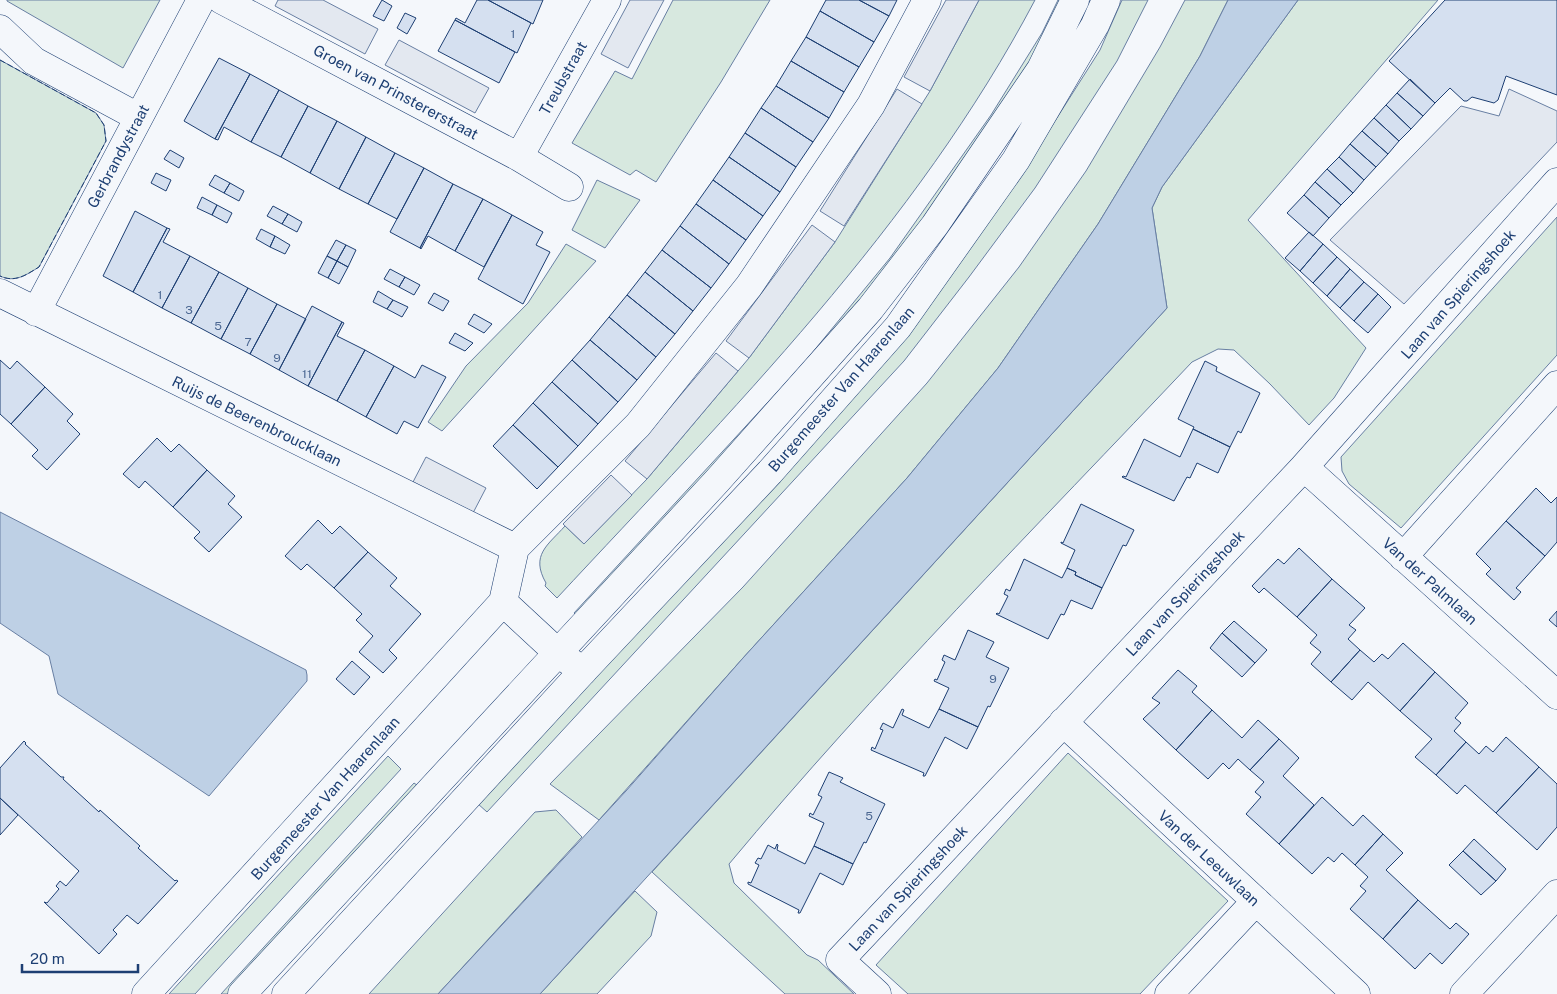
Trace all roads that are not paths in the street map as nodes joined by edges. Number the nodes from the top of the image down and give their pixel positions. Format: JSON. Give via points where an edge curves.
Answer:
{"nodes":[{"id":1,"x":200,"y":0,"type":"edge"},
{"id":2,"x":222,"y":0,"type":"edge"},
{"id":3,"x":607,"y":0,"type":"edge"},
{"id":4,"x":927,"y":0,"type":"edge"},
{"id":5,"x":1075,"y":0,"type":"edge"},
{"id":6,"x":1106,"y":0,"type":"edge"},
{"id":7,"x":0,"y":29,"type":"edge"},
{"id":8,"x":138,"y":117,"type":"junction"},
{"id":9,"x":519,"y":157,"type":"junction"},
{"id":10,"x":1557,"y":182,"type":"edge"},
{"id":11,"x":569,"y":186,"type":"dead end"},
{"id":12,"x":0,"y":293,"type":"edge"},
{"id":13,"x":36,"y":312,"type":"junction"},
{"id":14,"x":1557,"y":385,"type":"edge"},
{"id":15,"x":1304,"y":467,"type":"junction"},
{"id":16,"x":515,"y":548,"type":"junction"},
{"id":17,"x":1403,"y":557,"type":"junction"},
{"id":18,"x":503,"y":602,"type":"junction"},
{"id":19,"x":558,"y":653,"type":"junction"},
{"id":20,"x":583,"y":671,"type":"junction"},
{"id":21,"x":1557,"y":695,"type":"edge"},
{"id":22,"x":1063,"y":722,"type":"junction"},
{"id":23,"x":1557,"y":894,"type":"edge"},
{"id":24,"x":1256,"y":901,"type":"junction"},
{"id":25,"x":146,"y":994,"type":"edge"},
{"id":26,"x":242,"y":994,"type":"edge"},
{"id":27,"x":286,"y":994,"type":"edge"},
{"id":28,"x":877,"y":994,"type":"edge"},
{"id":29,"x":1169,"y":994,"type":"edge"},
{"id":30,"x":1356,"y":994,"type":"edge"},
{"id":31,"x":1464,"y":994,"type":"edge"}],
"edges":[{"from":1,"to":8,"type":"street","name":"Gerbrandystraat"},
{"from":2,"to":9,"type":"street","name":"Groen van Prinstererstraat"},
{"from":3,"to":9,"type":"street","name":"Treubstraat"},
{"from":4,"to":16,"type":"street","via":[[871,105],[749,286],[638,425]]},
{"from":5,"to":19,"type":"street","name":"Burgemeester Van Haarenlaan","via":[[1041,69],[935,225],[870,309]]},
{"from":6,"to":20,"type":"street","name":"Burgemeester Van Haarenlaan","via":[[1095,25],[1016,160],[898,327],[770,472]]},
{"from":7,"to":8,"type":"street","via":[[34,61]]},
{"from":8,"to":13,"type":"street","name":"Gerbrandystraat"},
{"from":9,"to":11,"type":"street","name":"Groen van Prinstererstraat"},
{"from":10,"to":15,"type":"street","name":"Laan van Spieringshoek"},
{"from":12,"to":13,"type":"street","name":"Ruijs de Beerenbroucklaan"},
{"from":13,"to":16,"type":"street","name":"Ruijs de Beerenbroucklaan"},
{"from":14,"to":17,"type":"street"},
{"from":15,"to":17,"type":"street","name":"Van der Palmlaan"},
{"from":15,"to":22,"type":"street","name":"Laan van Spieringshoek"},
{"from":16,"to":18,"type":"street","name":"Burgemeester Van Haarenlaan"},
{"from":17,"to":21,"type":"street","name":"Van der Palmlaan"},
{"from":18,"to":19,"type":"street"},
{"from":18,"to":25,"type":"street","name":"Burgemeester Van Haarenlaan"},
{"from":19,"to":20,"type":"street"},
{"from":19,"to":26,"type":"street","name":"Burgemeester Van Haarenlaan"},
{"from":20,"to":27,"type":"street","name":"Burgemeester Van Haarenlaan"},
{"from":22,"to":24,"type":"street","name":"Van der Leeuwlaan"},
{"from":22,"to":28,"type":"street","name":"Laan van Spieringshoek","via":[[840,960]]},
{"from":23,"to":31,"type":"street"},
{"from":24,"to":29,"type":"street"},
{"from":24,"to":30,"type":"street","name":"Van der Leeuwlaan"}]}
